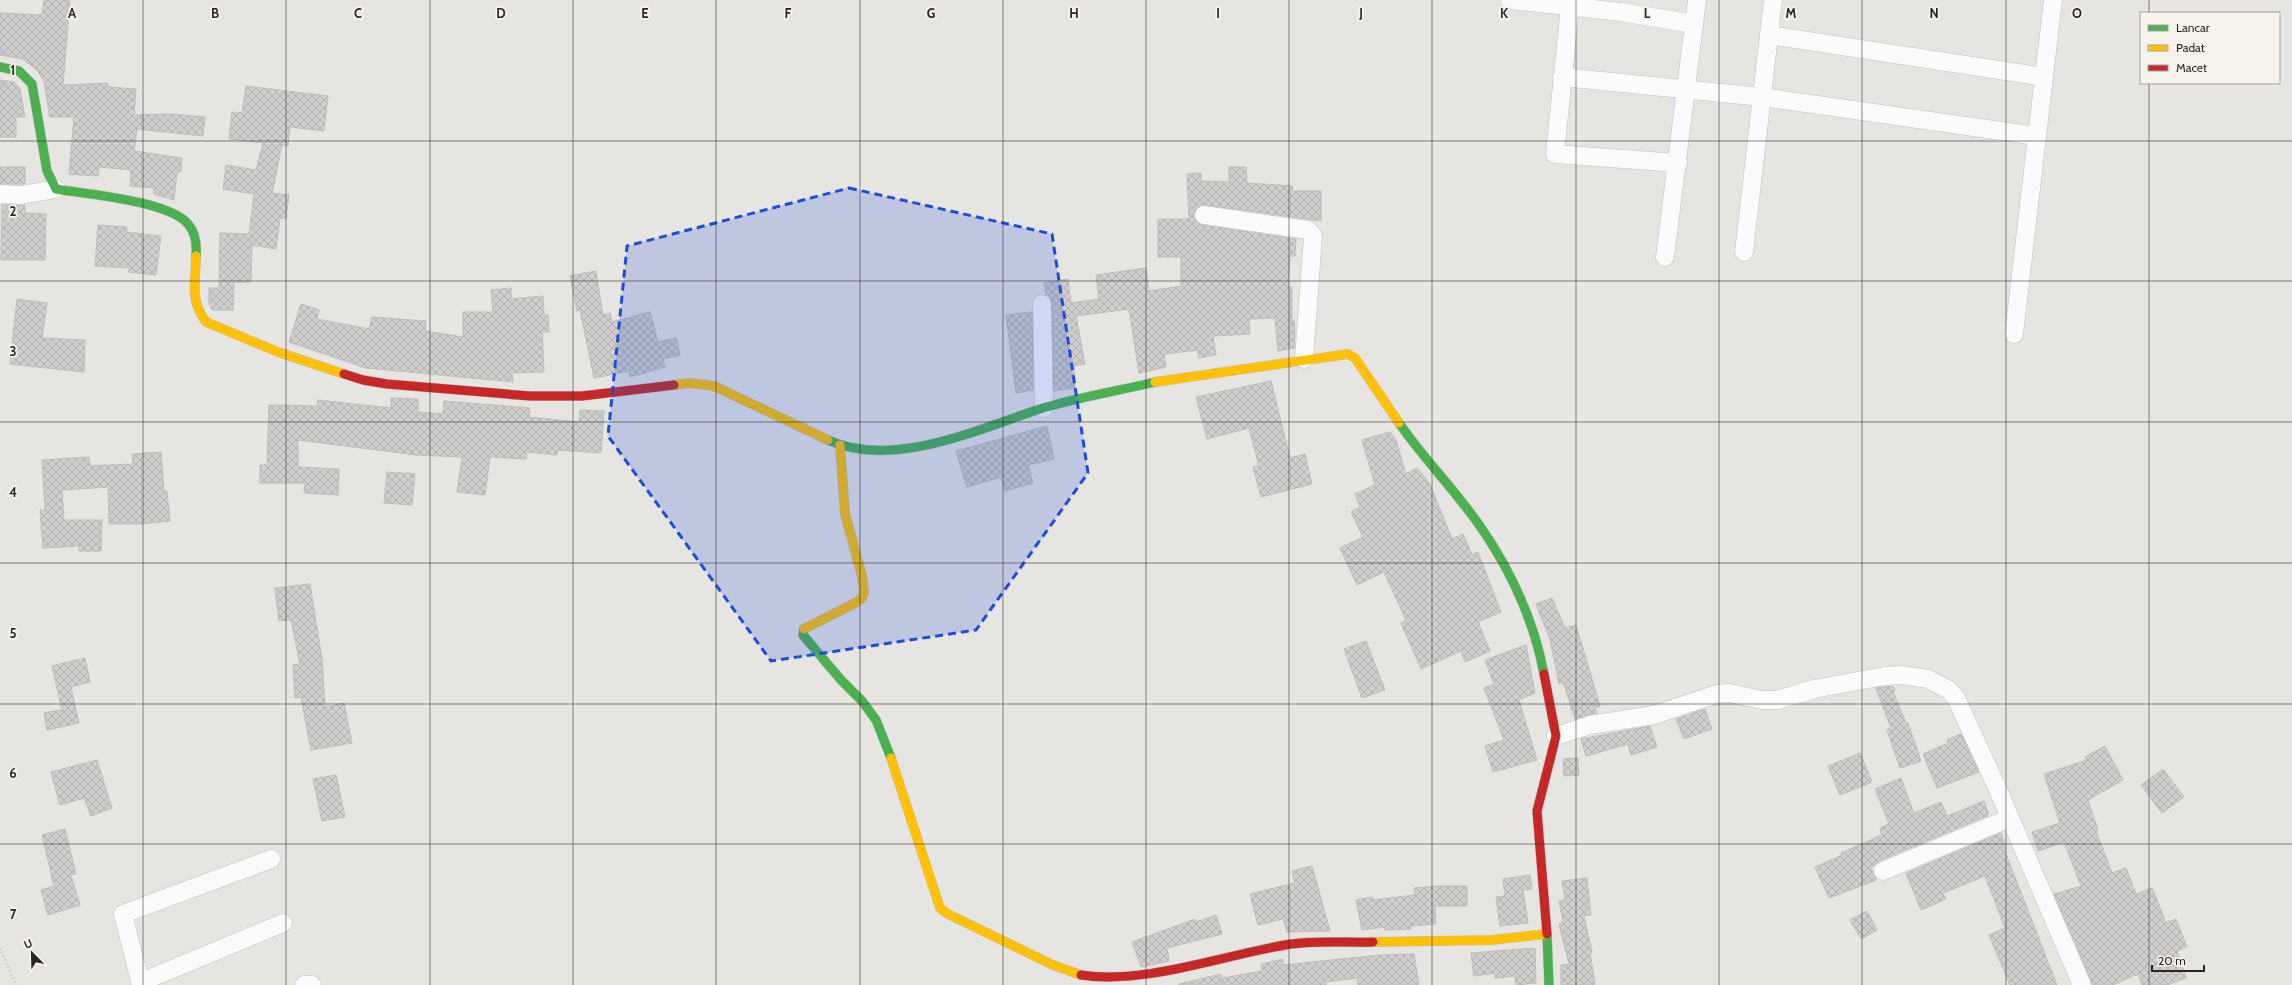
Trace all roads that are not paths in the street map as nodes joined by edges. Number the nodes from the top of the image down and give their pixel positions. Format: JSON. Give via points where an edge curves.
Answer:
{"nodes":[{"id":1,"x":1510,"y":0,"type":"edge"},
{"id":2,"x":1698,"y":0,"type":"edge"},
{"id":3,"x":1773,"y":0,"type":"edge"},
{"id":4,"x":2053,"y":0,"type":"edge"},
{"id":5,"x":1570,"y":6,"type":"junction"},
{"id":6,"x":1622,"y":6,"type":"edge"},
{"id":7,"x":1694,"y":24,"type":"junction"},
{"id":8,"x":1769,"y":35,"type":"junction"},
{"id":9,"x":0,"y":67,"type":"edge"},
{"id":10,"x":1562,"y":77,"type":"junction"},
{"id":11,"x":2044,"y":77,"type":"junction"},
{"id":12,"x":1686,"y":88,"type":"junction"},
{"id":13,"x":1762,"y":97,"type":"junction"},
{"id":14,"x":2037,"y":136,"type":"junction"},
{"id":15,"x":1678,"y":163,"type":"junction"},
{"id":16,"x":56,"y":189,"type":"junction"},
{"id":17,"x":0,"y":194,"type":"edge"},
{"id":18,"x":1204,"y":216,"type":"dead end"},
{"id":19,"x":1744,"y":252,"type":"dead end"},
{"id":20,"x":1665,"y":257,"type":"dead end"},
{"id":21,"x":1042,"y":304,"type":"dead end"},
{"id":22,"x":2014,"y":334,"type":"dead end"},
{"id":23,"x":1304,"y":358,"type":"junction"},
{"id":24,"x":1044,"y":408,"type":"junction"},
{"id":25,"x":840,"y":445,"type":"junction"},
{"id":26,"x":1556,"y":736,"type":"junction"},
{"id":27,"x":2010,"y":818,"type":"junction"},
{"id":28,"x":271,"y":859,"type":"dead end"},
{"id":29,"x":1883,"y":871,"type":"dead end"},
{"id":30,"x":284,"y":923,"type":"dead end"},
{"id":31,"x":1546,"y":934,"type":"junction"},
{"id":32,"x":141,"y":984,"type":"edge"},
{"id":33,"x":304,"y":985,"type":"edge"},
{"id":34,"x":312,"y":985,"type":"edge"},
{"id":35,"x":1549,"y":985,"type":"edge"},
{"id":36,"x":2082,"y":985,"type":"edge"}],
"edges":[{"from":1,"to":5,"type":"street"},
{"from":2,"to":7,"type":"street"},
{"from":3,"to":8,"type":"street"},
{"from":4,"to":11,"type":"street"},
{"from":5,"to":6,"type":"street"},
{"from":5,"to":10,"type":"street"},
{"from":6,"to":7,"type":"street"},
{"from":7,"to":12,"type":"street"},
{"from":8,"to":11,"type":"street"},
{"from":8,"to":13,"type":"street"},
{"from":9,"to":16,"type":"street","via":[[17,70],[26,75],[32,84],[47,171]]},
{"from":10,"to":12,"type":"street"},
{"from":10,"to":15,"type":"street","via":[[1554,154]]},
{"from":11,"to":14,"type":"street"},
{"from":12,"to":13,"type":"street"},
{"from":12,"to":15,"type":"street"},
{"from":13,"to":14,"type":"street"},
{"from":13,"to":19,"type":"street"},
{"from":14,"to":22,"type":"street"},
{"from":15,"to":20,"type":"street"},
{"from":16,"to":17,"type":"street","via":[[21,195]]},
{"from":16,"to":25,"type":"street","via":[[138,204],[176,215],[188,224],[194,235],[194,294],[199,316],[206,322],[255,343],[363,380],[435,390],[530,396],[582,396],[700,383],[729,392]]},
{"from":18,"to":23,"type":"street","via":[[1308,230],[1313,236]]},
{"from":21,"to":24,"type":"street"},
{"from":23,"to":24,"type":"street","via":[[1159,381]]},
{"from":23,"to":26,"type":"street","via":[[1348,354],[1355,358],[1413,443],[1480,526],[1512,578],[1538,641]]},
{"from":24,"to":25,"type":"street","via":[[954,439],[933,443],[865,451]]},
{"from":25,"to":31,"type":"street","via":[[845,514],[864,592],[857,602],[809,625],[803,630],[803,635],[876,720],[884,737],[940,908],[948,914],[1053,965],[1094,979],[1150,979],[1292,944],[1468,941]]},
{"from":26,"to":27,"type":"street","via":[[1597,724],[1654,715],[1717,694],[1729,693],[1762,700],[1777,700],[1814,689],[1885,676],[1916,676],[1940,684],[1956,698]]},
{"from":26,"to":31,"type":"street","via":[[1537,811],[1545,891]]},
{"from":27,"to":29,"type":"street"},
{"from":27,"to":36,"type":"street"},
{"from":28,"to":32,"type":"street","via":[[123,914]]},
{"from":30,"to":32,"type":"street"},
{"from":31,"to":35,"type":"street"},
{"from":33,"to":34,"type":"street"}]}
